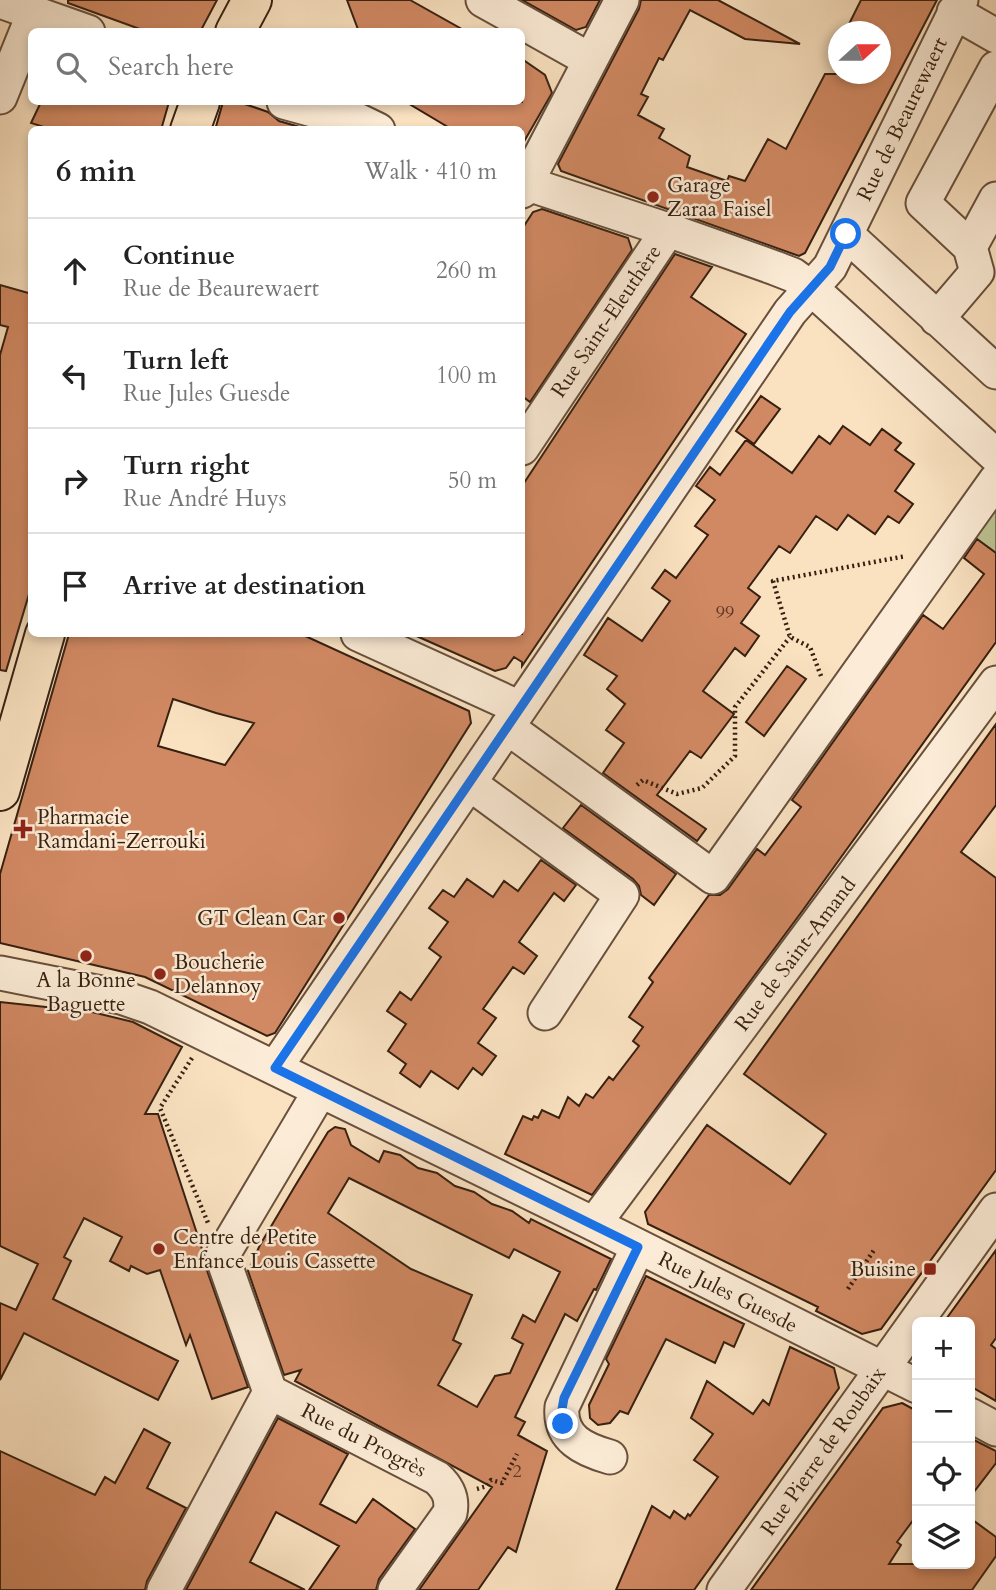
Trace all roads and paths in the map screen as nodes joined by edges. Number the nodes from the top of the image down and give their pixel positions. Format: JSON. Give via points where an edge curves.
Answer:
{"nodes":[{"id":1,"x":251,"y":0,"type":"edge"},
{"id":2,"x":483,"y":0,"type":"edge"},
{"id":3,"x":622,"y":0,"type":"edge"},
{"id":4,"x":0,"y":1,"type":"edge"},
{"id":5,"x":957,"y":6,"type":"edge"},
{"id":6,"x":34,"y":13,"type":"junction"},
{"id":7,"x":77,"y":28,"type":"edge"},
{"id":8,"x":237,"y":28,"type":"edge"},
{"id":9,"x":996,"y":36,"type":"edge"},
{"id":10,"x":590,"y":60,"type":"junction"},
{"id":11,"x":996,"y":68,"type":"edge"},
{"id":12,"x":0,"y":97,"type":"edge"},
{"id":13,"x":199,"y":105,"type":"edge"},
{"id":14,"x":295,"y":105,"type":"edge"},
{"id":15,"x":191,"y":126,"type":"edge"},
{"id":16,"x":370,"y":126,"type":"edge"},
{"id":17,"x":525,"y":181,"type":"edge"},
{"id":18,"x":525,"y":186,"type":"edge"},
{"id":19,"x":996,"y":199,"type":"edge"},
{"id":20,"x":668,"y":230,"type":"junction"},
{"id":21,"x":846,"y":234,"type":"junction"},
{"id":22,"x":970,"y":247,"type":"junction"},
{"id":23,"x":812,"y":289,"type":"junction"},
{"id":24,"x":937,"y":319,"type":"junction"},
{"id":25,"x":996,"y":372,"type":"edge"},
{"id":26,"x":525,"y":444,"type":"edge"},
{"id":27,"x":996,"y":456,"type":"edge"},
{"id":28,"x":996,"y":480,"type":"edge"},
{"id":29,"x":948,"y":548,"type":"junction"},
{"id":30,"x":44,"y":637,"type":"edge"},
{"id":31,"x":790,"y":637,"type":"junction"},
{"id":32,"x":392,"y":640,"type":"edge"},
{"id":33,"x":996,"y":683,"type":"edge"},
{"id":34,"x":834,"y":708,"type":"junction"},
{"id":35,"x":513,"y":718,"type":"junction"},
{"id":36,"x":469,"y":783,"type":"junction"},
{"id":37,"x":0,"y":791,"type":"edge"},
{"id":38,"x":615,"y":807,"type":"junction"},
{"id":39,"x":0,"y":973,"type":"edge"},
{"id":40,"x":545,"y":1013,"type":"dead end"},
{"id":41,"x":207,"y":1035,"type":"junction"},
{"id":42,"x":275,"y":1068,"type":"junction"},
{"id":43,"x":320,"y":1091,"type":"junction"},
{"id":44,"x":996,"y":1210,"type":"edge"},
{"id":45,"x":594,"y":1224,"type":"junction"},
{"id":46,"x":638,"y":1247,"type":"junction"},
{"id":47,"x":874,"y":1250,"type":"dead end"},
{"id":48,"x":222,"y":1256,"type":"junction"},
{"id":49,"x":848,"y":1289,"type":"dead end"},
{"id":50,"x":882,"y":1369,"type":"junction"},
{"id":51,"x":912,"y":1384,"type":"edge"},
{"id":52,"x":270,"y":1392,"type":"junction"},
{"id":53,"x":975,"y":1418,"type":"edge"},
{"id":54,"x":996,"y":1429,"type":"edge"},
{"id":55,"x":517,"y":1454,"type":"dead end"},
{"id":56,"x":610,"y":1457,"type":"dead end"},
{"id":57,"x":450,"y":1497,"type":"junction"},
{"id":58,"x":164,"y":1590,"type":"edge"},
{"id":59,"x":396,"y":1590,"type":"edge"},
{"id":60,"x":724,"y":1590,"type":"edge"}],
"edges":[{"from":1,"to":8,"type":"main road"},
{"from":2,"to":10,"type":"street"},
{"from":3,"to":10,"type":"street"},
{"from":4,"to":6,"type":"street"},
{"from":5,"to":9,"type":"street"},
{"from":5,"to":21,"type":"street","name":"Rue de Beaurewaert"},
{"from":6,"to":7,"type":"street"},
{"from":6,"to":12,"type":"street"},
{"from":10,"to":17,"type":"street"},
{"from":11,"to":22,"type":"street","via":[[923,203]]},
{"from":13,"to":15,"type":"main road"},
{"from":14,"to":16,"type":"street"},
{"from":18,"to":20,"type":"street"},
{"from":19,"to":22,"type":"street"},
{"from":20,"to":23,"type":"street","via":[[793,275]]},
{"from":20,"to":26,"type":"street","name":"Rue Saint-Eleuthère"},
{"from":21,"to":23,"type":"street","name":"Rue de Beaurewaert","via":[[830,267]]},
{"from":21,"to":24,"type":"street"},
{"from":22,"to":24,"type":"street","via":[[977,272]]},
{"from":23,"to":27,"type":"street"},
{"from":23,"to":35,"type":"street","name":"Rue de Beaurewaert","via":[[790,312]]},
{"from":24,"to":25,"type":"street"},
{"from":28,"to":29,"type":"street"},
{"from":29,"to":31,"type":"path","via":[[773,581]]},
{"from":29,"to":34,"type":"street"},
{"from":30,"to":37,"type":"main road"},
{"from":31,"to":34,"type":"path","via":[[810,647]]},
{"from":31,"to":38,"type":"path","via":[[735,707],[735,756],[702,788],[677,794],[643,780]]},
{"from":32,"to":35,"type":"street"},
{"from":33,"to":45,"type":"street","name":"Rue de Saint-Amand"},
{"from":34,"to":38,"type":"street","via":[[713,877]]},
{"from":35,"to":36,"type":"street","name":"Rue de Beaurewaert"},
{"from":35,"to":38,"type":"street"},
{"from":36,"to":40,"type":"street","via":[[622,895]]},
{"from":36,"to":42,"type":"street","name":"Rue de Beaurewaert"},
{"from":39,"to":41,"type":"street","name":"Rue Jules Guesde","via":[[121,997]]},
{"from":41,"to":42,"type":"street","name":"Rue Jules Guesde"},
{"from":41,"to":48,"type":"path","via":[[160,1108]]},
{"from":42,"to":43,"type":"street","name":"Rue Jules Guesde"},
{"from":43,"to":45,"type":"street","name":"Rue Jules Guesde"},
{"from":43,"to":48,"type":"street"},
{"from":44,"to":50,"type":"street","name":"Rue Pierre de Roubaix"},
{"from":45,"to":46,"type":"street","name":"Rue Jules Guesde"},
{"from":46,"to":50,"type":"street","name":"Rue Jules Guesde"},
{"from":46,"to":56,"type":"street","via":[[562,1407],[563,1424],[573,1440],[586,1451]]},
{"from":47,"to":49,"type":"path"},
{"from":48,"to":52,"type":"street"},
{"from":50,"to":51,"type":"street","name":"Rue Jules Guesde"},
{"from":50,"to":60,"type":"street","name":"Rue Pierre de Roubaix"},
{"from":52,"to":57,"type":"street","name":"Rue du Progrès","via":[[437,1478]]},
{"from":52,"to":58,"type":"street"},
{"from":53,"to":54,"type":"street"},
{"from":55,"to":57,"type":"path","via":[[502,1483],[491,1480],[487,1486]]},
{"from":57,"to":59,"type":"street","via":[[445,1522]]}]}
